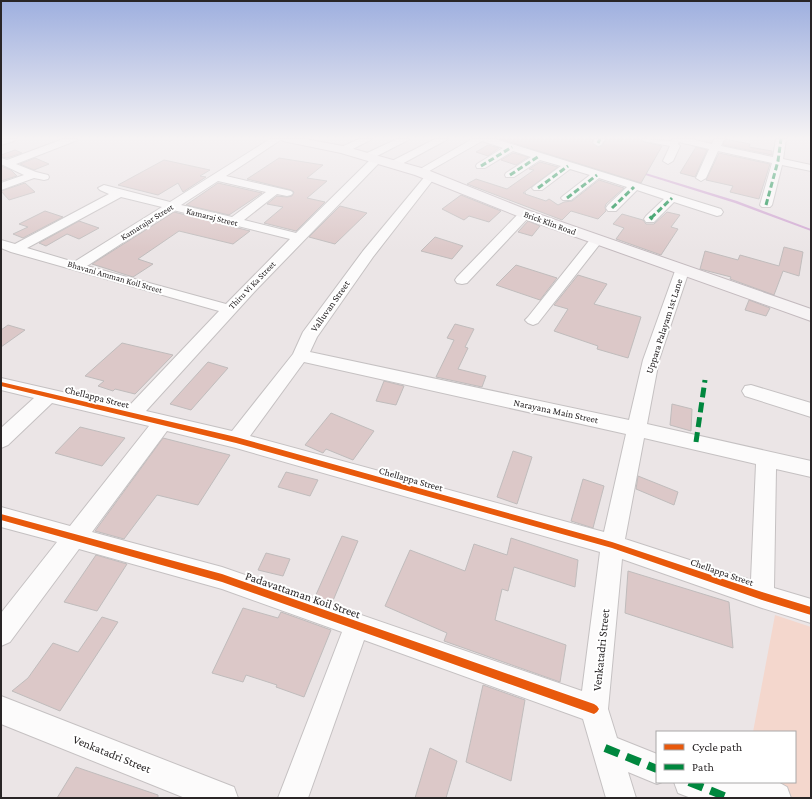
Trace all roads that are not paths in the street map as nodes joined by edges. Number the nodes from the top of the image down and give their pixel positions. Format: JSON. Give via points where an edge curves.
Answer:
{"nodes":[{"id":1,"x":37,"y":176,"type":"edge"},
{"id":2,"x":221,"y":176,"type":"edge"},
{"id":3,"x":355,"y":176,"type":"edge"},
{"id":4,"x":424,"y":176,"type":"edge"},
{"id":5,"x":432,"y":176,"type":"edge"},
{"id":6,"x":554,"y":176,"type":"edge"},
{"id":7,"x":595,"y":176,"type":"edge"},
{"id":8,"x":601,"y":176,"type":"edge"},
{"id":9,"x":774,"y":176,"type":"edge"},
{"id":10,"x":218,"y":178,"type":"junction"},
{"id":11,"x":1,"y":187,"type":"edge"},
{"id":12,"x":634,"y":187,"type":"junction"},
{"id":13,"x":104,"y":188,"type":"dead end"},
{"id":14,"x":538,"y":188,"type":"dead end"},
{"id":15,"x":119,"y":193,"type":"junction"},
{"id":16,"x":567,"y":198,"type":"dead end"},
{"id":17,"x":672,"y":198,"type":"junction"},
{"id":18,"x":766,"y":205,"type":"dead end"},
{"id":19,"x":171,"y":207,"type":"junction"},
{"id":20,"x":612,"y":208,"type":"dead end"},
{"id":21,"x":717,"y":212,"type":"dead end"},
{"id":22,"x":525,"y":214,"type":"junction"},
{"id":23,"x":650,"y":219,"type":"dead end"},
{"id":24,"x":234,"y":222,"type":"junction"},
{"id":25,"x":297,"y":237,"type":"junction"},
{"id":26,"x":597,"y":240,"type":"junction"},
{"id":27,"x":1,"y":244,"type":"edge"},
{"id":28,"x":16,"y":249,"type":"junction"},
{"id":29,"x":77,"y":266,"type":"junction"},
{"id":30,"x":682,"y":271,"type":"junction"},
{"id":31,"x":462,"y":280,"type":"dead end"},
{"id":32,"x":228,"y":309,"type":"junction"},
{"id":33,"x":811,"y":315,"type":"edge"},
{"id":34,"x":533,"y":320,"type":"dead end"},
{"id":35,"x":300,"y":356,"type":"junction"},
{"id":36,"x":1,"y":384,"type":"edge"},
{"id":37,"x":751,"y":391,"type":"dead end"},
{"id":38,"x":48,"y":396,"type":"junction"},
{"id":39,"x":811,"y":410,"type":"edge"},
{"id":40,"x":131,"y":416,"type":"junction"},
{"id":41,"x":162,"y":423,"type":"junction"},
{"id":42,"x":636,"y":429,"type":"junction"},
{"id":43,"x":1,"y":440,"type":"edge"},
{"id":44,"x":236,"y":440,"type":"junction"},
{"id":45,"x":766,"y":458,"type":"junction"},
{"id":46,"x":811,"y":469,"type":"edge"},
{"id":47,"x":1,"y":517,"type":"edge"},
{"id":48,"x":74,"y":537,"type":"junction"},
{"id":49,"x":612,"y":546,"type":"junction"},
{"id":50,"x":762,"y":596,"type":"junction"},
{"id":51,"x":811,"y":611,"type":"edge"},
{"id":52,"x":357,"y":625,"type":"junction"},
{"id":53,"x":1,"y":633,"type":"edge"},
{"id":54,"x":594,"y":709,"type":"junction"},
{"id":55,"x":1,"y":710,"type":"edge"},
{"id":56,"x":605,"y":748,"type":"junction"},
{"id":57,"x":656,"y":769,"type":"edge"},
{"id":58,"x":692,"y":783,"type":"edge"},
{"id":59,"x":736,"y":783,"type":"edge"},
{"id":60,"x":751,"y":783,"type":"edge"},
{"id":61,"x":223,"y":798,"type":"edge"},
{"id":62,"x":293,"y":798,"type":"edge"},
{"id":63,"x":621,"y":798,"type":"edge"},
{"id":64,"x":729,"y":798,"type":"edge"},
{"id":65,"x":732,"y":798,"type":"edge"},
{"id":66,"x":776,"y":798,"type":"edge"}],
"edges":[{"from":1,"to":11,"type":"street"},
{"from":2,"to":10,"type":"street","name":"Kamarajar Street"},
{"from":3,"to":25,"type":"street","name":"Thiru Vi Ka Street"},
{"from":4,"to":35,"type":"street","name":"Valluvan Street","via":[[309,336]]},
{"from":5,"to":22,"type":"main road","name":"Brick Klin Road"},
{"from":6,"to":14,"type":"street"},
{"from":7,"to":16,"type":"street"},
{"from":8,"to":12,"type":"street"},
{"from":9,"to":18,"type":"street"},
{"from":10,"to":19,"type":"street","name":"Kamarajar Street"},
{"from":10,"to":24,"type":"street","via":[[281,192]]},
{"from":12,"to":17,"type":"street"},
{"from":12,"to":20,"type":"street"},
{"from":13,"to":15,"type":"street","name":"Kamaraj Street"},
{"from":15,"to":19,"type":"street","name":"Kamaraj Street"},
{"from":15,"to":28,"type":"street"},
{"from":17,"to":21,"type":"street"},
{"from":17,"to":23,"type":"street"},
{"from":19,"to":24,"type":"street","name":"Kamaraj Street"},
{"from":19,"to":29,"type":"street","name":"Kamarajar Street"},
{"from":22,"to":26,"type":"main road","name":"Brick Klin Road"},
{"from":22,"to":31,"type":"street"},
{"from":24,"to":25,"type":"street","name":"Kamaraj Street"},
{"from":25,"to":32,"type":"street","name":"Thiru Vi Ka Street"},
{"from":26,"to":30,"type":"main road","name":"Brick Klin Road"},
{"from":26,"to":34,"type":"street"},
{"from":27,"to":28,"type":"street","name":"Bhavani Amman Koil Street"},
{"from":28,"to":29,"type":"street","name":"Bhavani Amman Koil Street"},
{"from":29,"to":32,"type":"street","name":"Bhavani Amman Koil Street"},
{"from":30,"to":33,"type":"main road","name":"Brick Klin Road"},
{"from":30,"to":42,"type":"street","name":"Uppara Palayam 1st Lane","via":[[651,360]]},
{"from":32,"to":40,"type":"street","name":"Thiru Vi Ka Street"},
{"from":35,"to":42,"type":"street","name":"Narayana Main Street"},
{"from":35,"to":44,"type":"street","name":"Valluvan Street"},
{"from":36,"to":38,"type":"street","name":"Chellappa Street"},
{"from":37,"to":39,"type":"street"},
{"from":38,"to":40,"type":"street","name":"Chellappa Street"},
{"from":38,"to":43,"type":"street"},
{"from":40,"to":41,"type":"street","name":"Chellappa Street"},
{"from":41,"to":44,"type":"street","name":"Chellappa Street"},
{"from":41,"to":48,"type":"street"},
{"from":42,"to":45,"type":"street","name":"Narayana Main Street"},
{"from":42,"to":49,"type":"street","name":"Uppara Palayam 1st Lane"},
{"from":44,"to":49,"type":"street","name":"Chellappa Street"},
{"from":45,"to":46,"type":"street","name":"Narayana Main Street"},
{"from":45,"to":50,"type":"street"},
{"from":47,"to":48,"type":"street","name":"Padavattaman Koil Street"},
{"from":48,"to":52,"type":"street","name":"Padavattaman Koil Street","via":[[222,578]]},
{"from":48,"to":53,"type":"street"},
{"from":49,"to":50,"type":"street","name":"Chellappa Street"},
{"from":49,"to":54,"type":"street","name":"Venkatadri Street"},
{"from":50,"to":51,"type":"street","name":"Chellappa Street"},
{"from":52,"to":54,"type":"street","name":"Padavattaman Koil Street"},
{"from":52,"to":62,"type":"street"},
{"from":54,"to":56,"type":"street","name":"Venkatadri Street"},
{"from":55,"to":61,"type":"street","name":"Venkatadri Street"},
{"from":56,"to":57,"type":"street"},
{"from":56,"to":63,"type":"street","name":"Venkatadri Street"},
{"from":58,"to":64,"type":"street"},
{"from":59,"to":65,"type":"street"},
{"from":60,"to":66,"type":"street"}]}
